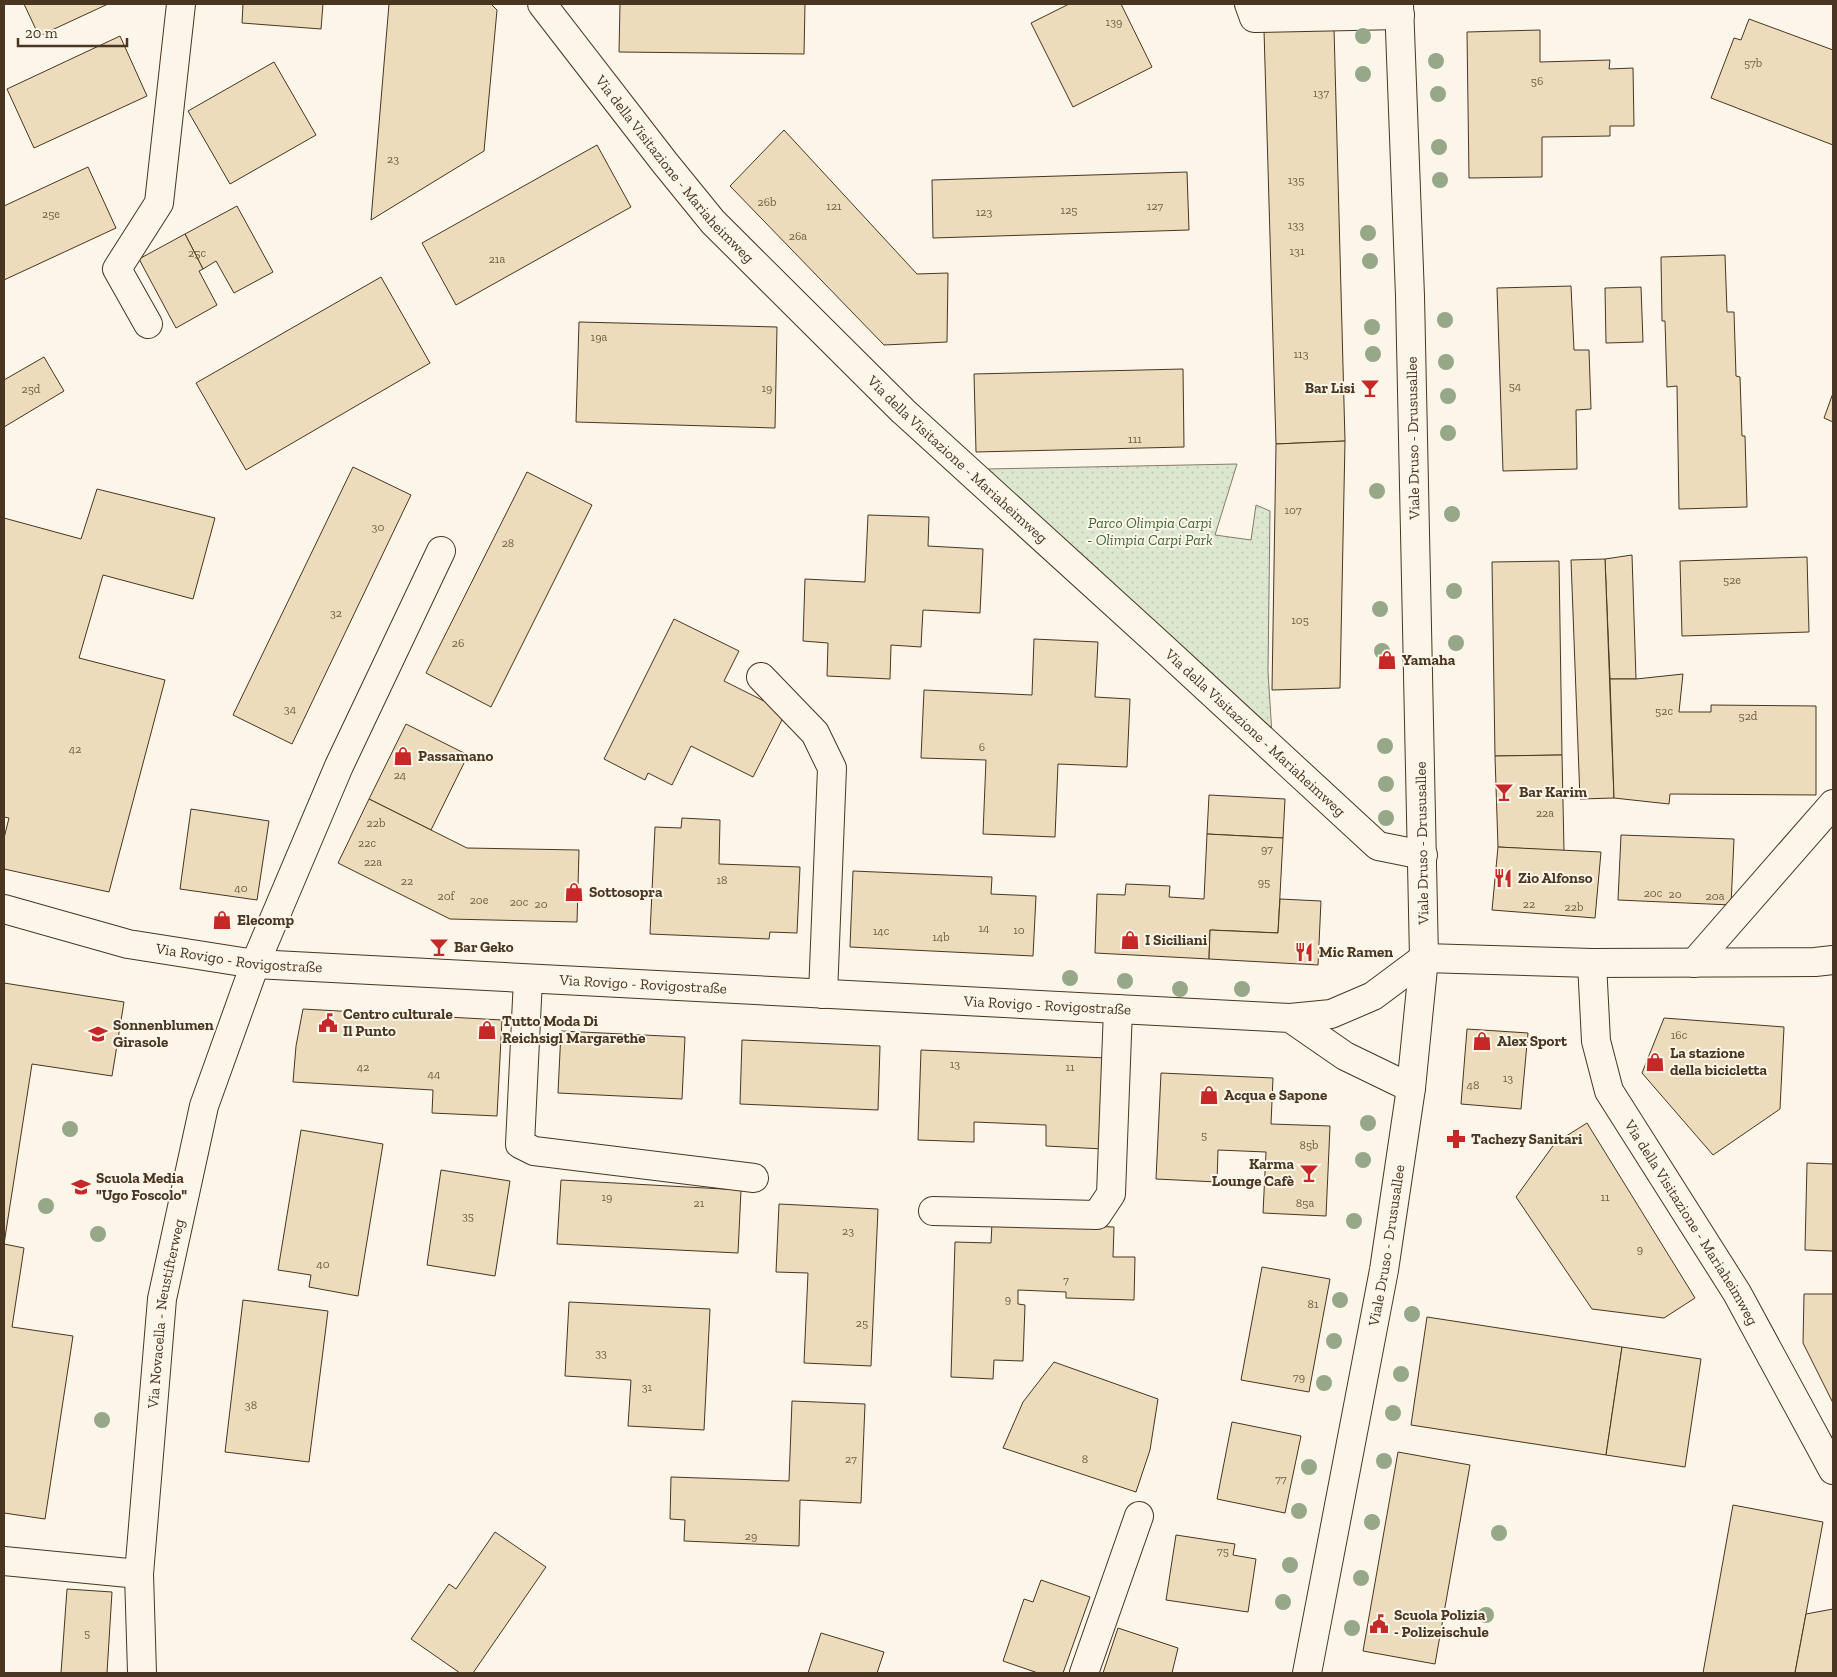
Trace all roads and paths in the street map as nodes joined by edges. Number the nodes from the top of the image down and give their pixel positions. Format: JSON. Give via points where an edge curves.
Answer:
{"nodes":[{"id":1,"x":181,"y":4,"type":"edge"},
{"id":2,"x":542,"y":4,"type":"edge"},
{"id":3,"x":1248,"y":4,"type":"edge"},
{"id":4,"x":1399,"y":9,"type":"edge"},
{"id":5,"x":148,"y":324,"type":"dead end"},
{"id":6,"x":441,"y":551,"type":"dead end"},
{"id":7,"x":762,"y":677,"type":"dead end"},
{"id":8,"x":1833,"y":804,"type":"edge"},
{"id":9,"x":1423,"y":855,"type":"junction"},
{"id":10,"x":4,"y":909,"type":"edge"},
{"id":11,"x":1424,"y":958,"type":"junction"},
{"id":12,"x":1833,"y":960,"type":"edge"},
{"id":13,"x":1694,"y":963,"type":"junction"},
{"id":14,"x":255,"y":964,"type":"junction"},
{"id":15,"x":1592,"y":964,"type":"junction"},
{"id":16,"x":528,"y":978,"type":"junction"},
{"id":17,"x":823,"y":994,"type":"junction"},
{"id":18,"x":1118,"y":1009,"type":"junction"},
{"id":19,"x":1290,"y":1018,"type":"junction"},
{"id":20,"x":1411,"y":1088,"type":"junction"},
{"id":21,"x":754,"y":1178,"type":"dead end"},
{"id":22,"x":933,"y":1212,"type":"dead end"},
{"id":23,"x":1833,"y":1470,"type":"edge"},
{"id":24,"x":1139,"y":1516,"type":"dead end"},
{"id":25,"x":4,"y":1560,"type":"edge"},
{"id":26,"x":139,"y":1574,"type":"junction"},
{"id":27,"x":142,"y":1673,"type":"edge"},
{"id":28,"x":1084,"y":1673,"type":"edge"},
{"id":29,"x":1307,"y":1673,"type":"edge"}],
"edges":[{"from":1,"to":5,"type":"street","via":[[159,203],[117,270]]},
{"from":2,"to":9,"type":"street","name":"Via della Visitazione - Mariaheimweg","via":[[713,222],[903,411],[1378,846]]},
{"from":3,"to":4,"type":"street","via":[[1254,18]]},
{"from":4,"to":9,"type":"street","name":"Viale Druso - Drususallee","via":[[1410,296]]},
{"from":6,"to":14,"type":"street","name":"Via Novacella - Neustifterweg","via":[[339,766]]},
{"from":7,"to":17,"type":"street","via":[[815,733],[832,768]]},
{"from":8,"to":13,"type":"street"},
{"from":9,"to":11,"type":"street","name":"Viale Druso - Drususallee"},
{"from":10,"to":14,"type":"street","name":"Via Rovigo - Rovigostraße","via":[[128,944]]},
{"from":11,"to":15,"type":"street"},
{"from":11,"to":19,"type":"street","name":"Via Rovigo - Rovigostraße","via":[[1373,996],[1332,1014]]},
{"from":11,"to":20,"type":"street","name":"Viale Druso - Drususallee"},
{"from":12,"to":13,"type":"street"},
{"from":13,"to":15,"type":"street"},
{"from":14,"to":16,"type":"street","name":"Via Rovigo - Rovigostraße"},
{"from":14,"to":26,"type":"street","name":"Via Novacella - Neustifterweg","via":[[204,1106],[162,1299]]},
{"from":15,"to":23,"type":"street","name":"Via della Visitazione - Mariaheimweg","via":[[1596,1041],[1609,1091],[1737,1293]]},
{"from":16,"to":17,"type":"street","name":"Via Rovigo - Rovigostraße"},
{"from":16,"to":21,"type":"street","via":[[520,1144],[534,1151]]},
{"from":17,"to":18,"type":"street","name":"Via Rovigo - Rovigostraße"},
{"from":18,"to":19,"type":"street","name":"Via Rovigo - Rovigostraße"},
{"from":18,"to":22,"type":"street","via":[[1112,1194],[1097,1216]]},
{"from":19,"to":20,"type":"street","via":[[1345,1056]]},
{"from":20,"to":29,"type":"street","name":"Viale Druso - Drususallee","via":[[1384,1270]]},
{"from":24,"to":28,"type":"street"},
{"from":25,"to":26,"type":"street"},
{"from":26,"to":27,"type":"street","name":"Via Novacella - Neustifterweg"}]}
